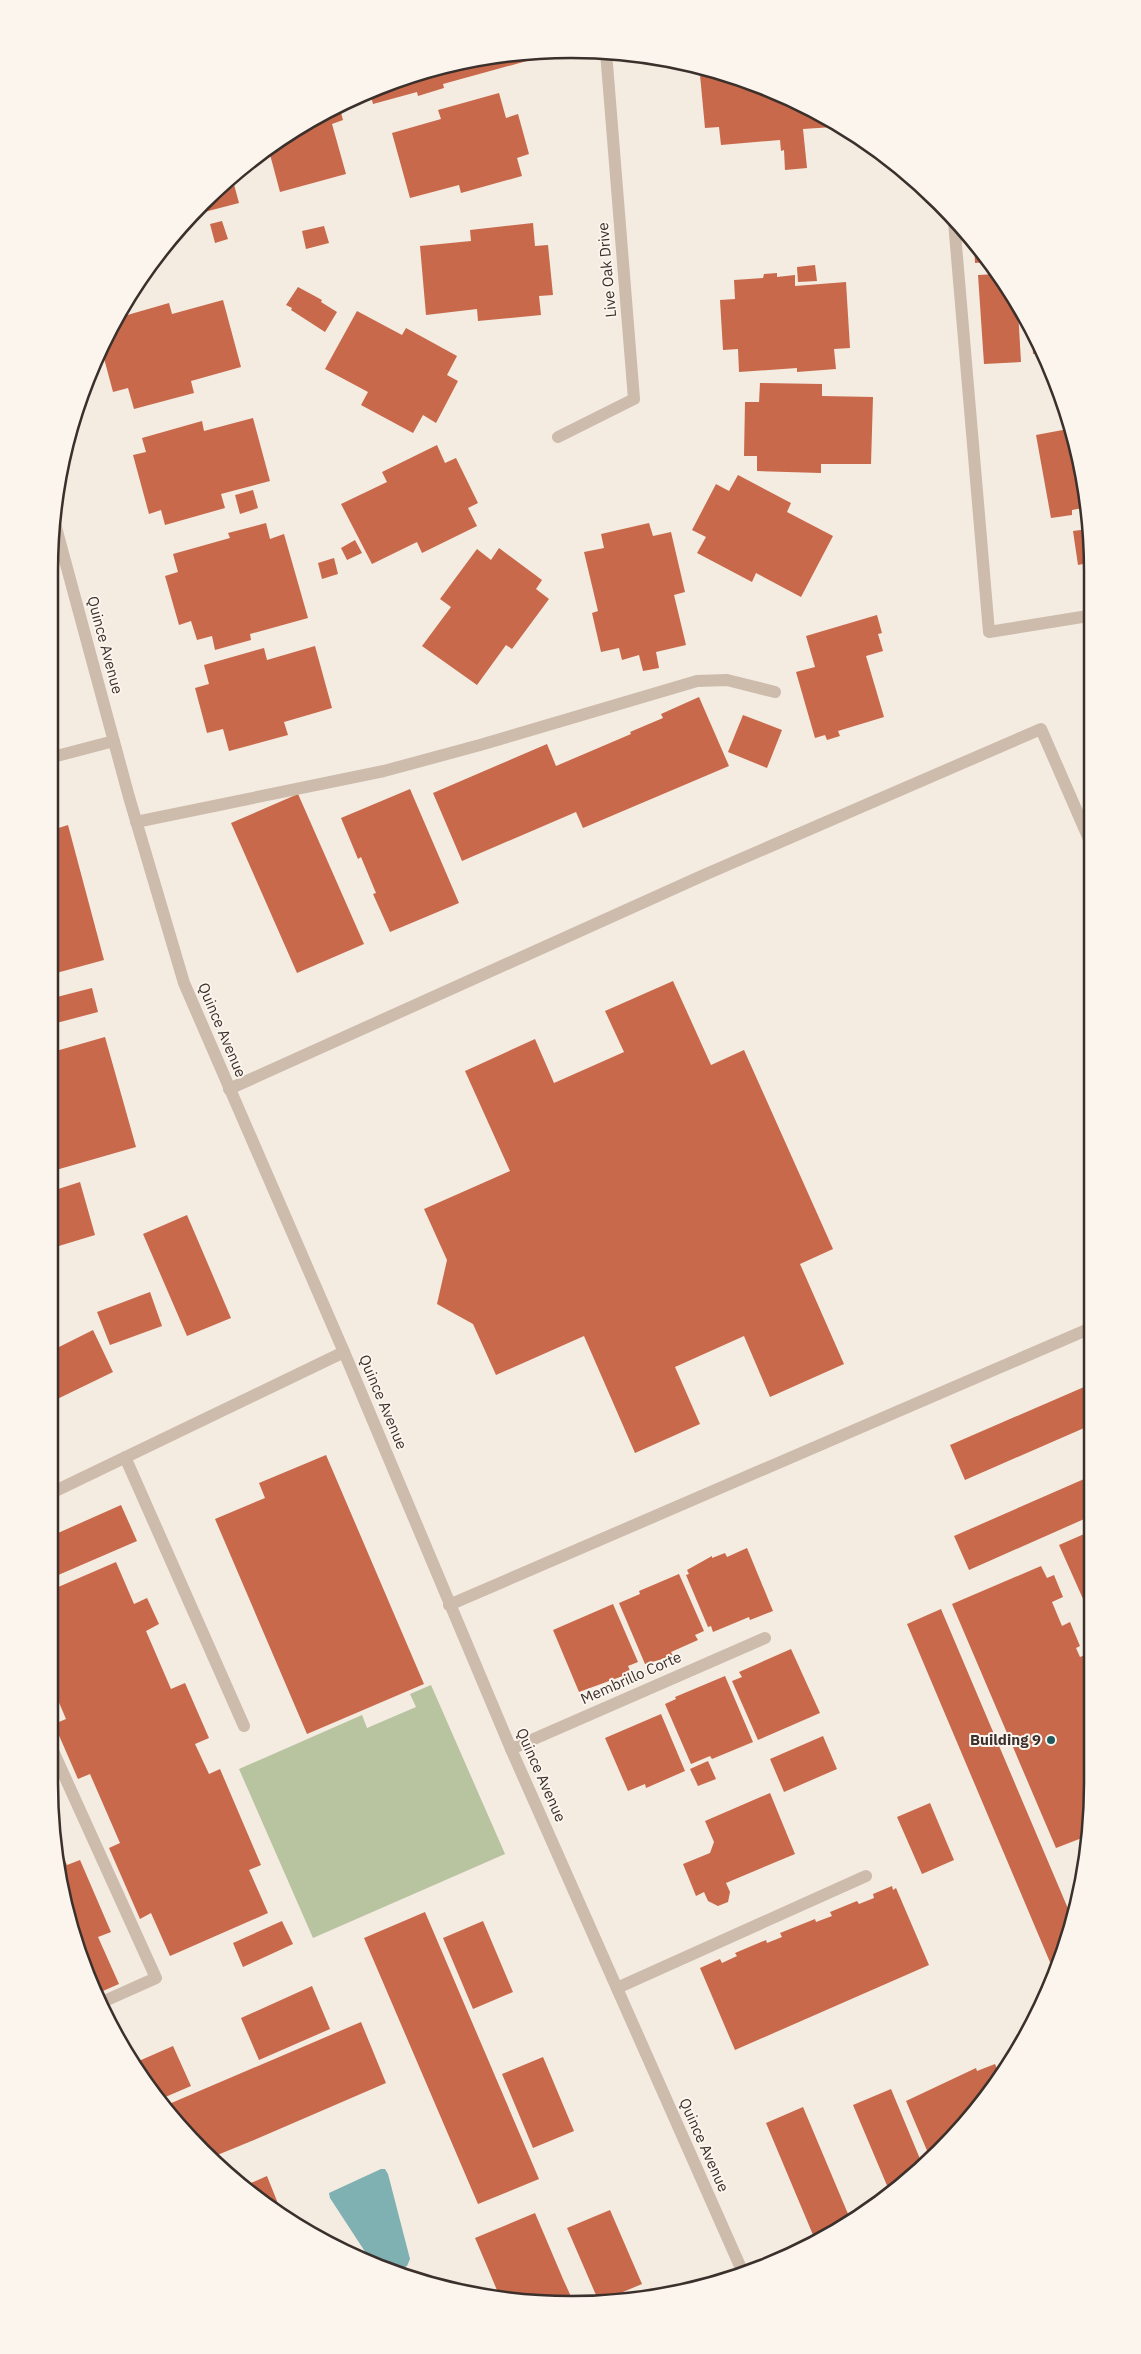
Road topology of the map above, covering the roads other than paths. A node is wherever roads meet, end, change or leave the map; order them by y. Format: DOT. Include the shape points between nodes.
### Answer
graph roads {
  1 [pos="607,59"];
  2 [pos="955,231"];
  3 [pos="558,437"];
  4 [pos="59,538"];
  5 [pos="1084,617"];
  6 [pos="775,692"];
  7 [pos="114,742"];
  8 [pos="57,756"];
  9 [pos="136,822"];
  10 [pos="1084,827"];
  11 [pos="229,1088"];
  12 [pos="1084,1331"];
  13 [pos="344,1352"];
  14 [pos="125,1457"];
  15 [pos="57,1490"];
  16 [pos="449,1605"];
  17 [pos="765,1638"];
  18 [pos="244,1726"];
  19 [pos="511,1749"];
  20 [pos="57,1760"];
  21 [pos="866,1876"];
  22 [pos="618,1988"];
  23 [pos="106,2000"];
  24 [pos="740,2267"];
  1 -- 3 [label="street, Live Oak Drive" via="634,400"];
  2 -- 5 [label="street" via="989,632"];
  4 -- 7 [label="street, Quince Avenue"];
  6 -- 9 [label="street" via="727,680 697,681 384,771"];
  7 -- 8 [label="street"];
  7 -- 9 [label="street, Quince Avenue"];
  9 -- 11 [label="street, Quince Avenue" via="184,983"];
  10 -- 11 [label="street" via="1041,729 712,871"];
  11 -- 13 [label="street, Quince Avenue"];
  12 -- 16 [label="street"];
  13 -- 14 [label="street"];
  13 -- 16 [label="street, Quince Avenue"];
  14 -- 15 [label="street"];
  14 -- 18 [label="street"];
  16 -- 19 [label="street, Quince Avenue"];
  17 -- 19 [label="street, Membrillo Corte"];
  19 -- 22 [label="street, Quince Avenue"];
  20 -- 23 [label="street" via="156,1978"];
  21 -- 22 [label="street"];
  22 -- 24 [label="street, Quince Avenue"];
}
